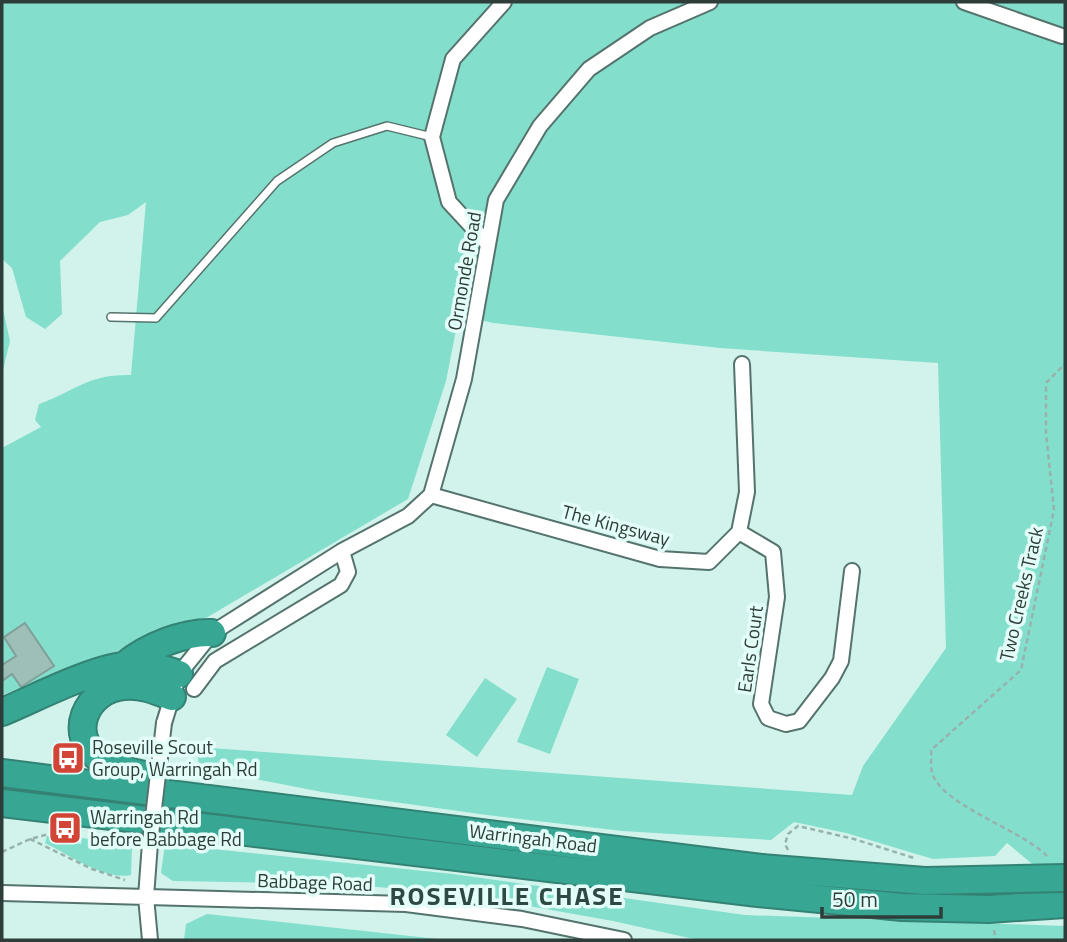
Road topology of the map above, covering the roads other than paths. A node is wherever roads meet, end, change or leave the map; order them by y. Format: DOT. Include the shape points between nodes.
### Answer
graph roads {
  1 [pos="504,2"];
  2 [pos="710,2"];
  3 [pos="964,2"];
  4 [pos="1062,36"];
  5 [pos="432,137"];
  6 [pos="487,243"];
  7 [pos="111,317"];
  8 [pos="741,364"];
  9 [pos="431,495"];
  10 [pos="739,532"];
  11 [pos="342,551"];
  12 [pos="852,571"];
  13 [pos="212,633"];
  14 [pos="124,666"];
  15 [pos="182,687"];
  16 [pos="2,712"];
  17 [pos="2,773"];
  18 [pos="243,801"];
  19 [pos="2,803"];
  20 [pos="1057,872"];
  21 [pos="760,881"];
  22 [pos="2,893"];
  23 [pos="146,897"];
  24 [pos="1065,904"];
  25 [pos="150,940"];
  26 [pos="624,940"];
  1 -- 5 [label="street" via="453,59"];
  2 -- 6 [label="street, Ormonde Road" via="650,28 589,69 540,126 496,200"];
  3 -- 4 [label="street"];
  5 -- 6 [label="street" via="449,202"];
  5 -- 7 [label="lane" via="387,126 333,143 277,181 156,318"];
  6 -- 9 [label="street, Ormonde Road" via="464,379"];
  8 -- 10 [label="street" via="747,492"];
  9 -- 10 [label="street, The Kingsway" via="660,559 709,562"];
  9 -- 11 [label="street" via="408,516"];
  10 -- 12 [label="street, Earls Court" via="773,552 777,597 761,704 768,718 786,724 799,721 832,678 841,661"];
  11 -- 13 [label="street"];
  11 -- 15 [label="street" via="348,564 341,585 215,661"];
  13 -- 14 [label="highway" via="195,632 138,655"];
  13 -- 15 [label="street"];
  14 -- 15 [label="highway" via="140,665"];
  14 -- 16 [label="highway"];
  15 -- 18 [label="highway" via="122,686 105,692 90,703 83,717 86,742 110,764"];
  15 -- 23 [label="street, bridge" via="164,723"];
  17 -- 18 [label="highway, Warringah Road"];
  18 -- 21 [label="highway, Warringah Road"];
  19 -- 21 [label="highway, Warringah Road"];
  20 -- 21 [label="highway, Warringah Road, bridge" via="925,881"];
  21 -- 24 [label="highway, Warringah Road, bridge" via="902,907 989,909"];
  22 -- 23 [label="street, Babbage Road"];
  23 -- 25 [label="street"];
  23 -- 26 [label="street, Babbage Road" via="406,904 522,919"];
}
